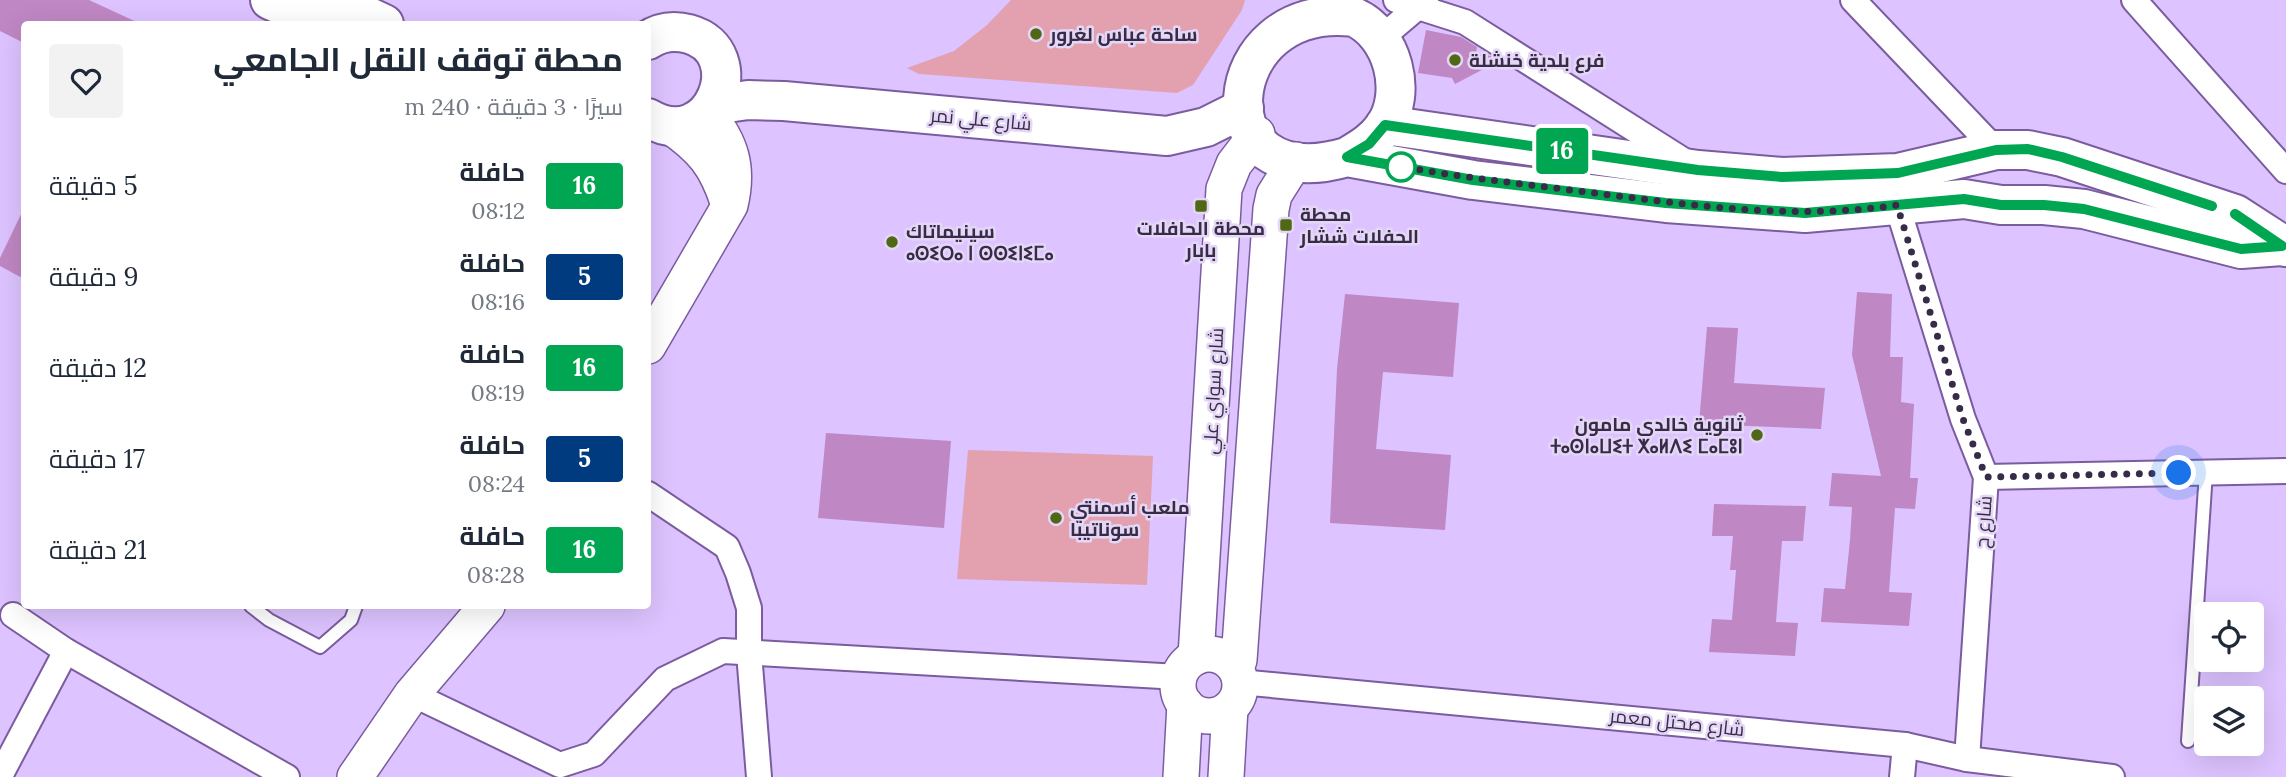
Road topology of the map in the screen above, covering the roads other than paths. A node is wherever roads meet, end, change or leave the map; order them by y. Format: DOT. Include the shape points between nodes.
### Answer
graph roads {
  1 [pos="270,0"];
  2 [pos="333,0"];
  3 [pos="1853,0"];
  4 [pos="2134,0"];
  5 [pos="1414,2"];
  6 [pos="1313,5"];
  7 [pos="317,21"];
  8 [pos="378,21"];
  9 [pos="668,24"];
  10 [pos="1380,39"];
  11 [pos="710,109"];
  12 [pos="654,121"];
  13 [pos="1251,121"];
  14 [pos="1385,125"];
  15 [pos="1996,150"];
  16 [pos="1347,157"];
  17 [pos="1296,160"];
  18 [pos="1698,170"];
  19 [pos="2286,171"];
  20 [pos="1897,189"];
  21 [pos="730,205"];
  22 [pos="2284,246"];
  23 [pos="651,341"];
  24 [pos="2286,471"];
  25 [pos="2206,472"];
  26 [pos="1986,477"];
  27 [pos="651,496"];
  28 [pos="254,609"];
  29 [pos="355,609"];
  30 [pos="484,609"];
  31 [pos="13,615"];
  32 [pos="66,651"];
  33 [pos="749,653"];
  34 [pos="1187,679"];
  35 [pos="1235,685"];
  36 [pos="412,694"];
  37 [pos="2188,741"];
  38 [pos="1905,745"];
  39 [pos="1967,759"];
  40 [pos="2067,775"];
  41 [pos="0,776"];
  42 [pos="287,777"];
  43 [pos="355,777"];
  44 [pos="760,777"];
  45 [pos="1181,777"];
  46 [pos="1226,777"];
  47 [pos="1902,777"];
  48 [pos="2112,777"];
  1 -- 7 [label="main road"];
  2 -- 8 [label="main road"];
  3 -- 15 [label="street"];
  4 -- 19 [label="street"];
  5 -- 10 [label="street"];
  5 -- 18 [label="street" via="1486,34"];
  6 -- 10 [label="main road" via="1357,18"];
  6 -- 13 [label="main road" via="1277,20 1258,37 1245,59 1241,83"];
  9 -- 11 [label="main road" via="693,35 714,53 721,80"];
  10 -- 14 [label="main road" via="1396,81 1394,104"];
  11 -- 12 [label="main road, شارع علي نمر" via="696,121"];
  11 -- 13 [label="main road, شارع علي نمر" via="748,100 783,101 1167,136"];
  11 -- 21 [label="main road" via="734,158"];
  12 -- 21 [label="main road" via="691,140 718,171"];
  13 -- 17 [label="main road" via="1268,145"];
  13 -- 34 [label="main road, شارع سواي علي" via="1224,189"];
  14 -- 16 [label="main road" via="1369,144"];
  14 -- 18 [label="main road"];
  15 -- 20 [label="main road"];
  15 -- 22 [label="main road" via="2028,149 2062,157 2235,214"];
  16 -- 17 [label="main road" via="1331,162"];
  16 -- 20 [label="main road" via="1473,180 1666,203 1805,213"];
  17 -- 35 [label="main road" via="1274,195 1271,209"];
  18 -- 20 [label="main road"];
  20 -- 22 [label="main road" via="2001,205 2084,209 2241,249"];
  20 -- 26 [label="street, شارع ح" via="1963,419"];
  21 -- 23 [label="main road"];
  24 -- 25 [label="street"];
  25 -- 26 [label="street"];
  25 -- 37 [label="lane"];
  26 -- 39 [label="street, شارع ح"];
  27 -- 33 [label="street" via="727,547 749,608"];
  28 -- 29 [label="lane" via="320,647 351,620"];
  30 -- 36 [label="main road"];
  31 -- 32 [label="street"];
  32 -- 41 [label="street"];
  32 -- 42 [label="street"];
  33 -- 34 [label="street"];
  33 -- 36 [label="street" via="723,651 665,679 594,754 559,765"];
  33 -- 44 [label="street"];
  34 -- 35 [label="main road" via="1212,654"];
  34 -- 35 [label="main road" via="1207,716 1219,715"];
  34 -- 45 [label="main road, شارع سواي علي"];
  35 -- 38 [label="street, شارع صحتل معمر"];
  35 -- 46 [label="main road"];
  36 -- 43 [label="main road"];
  38 -- 39 [label="street, شارع صحتل معمر"];
  38 -- 47 [label="street"];
  39 -- 40 [label="street, شارع صحتل معمر"];
  40 -- 48 [label="street, شارع صحتل معمر"];
}
